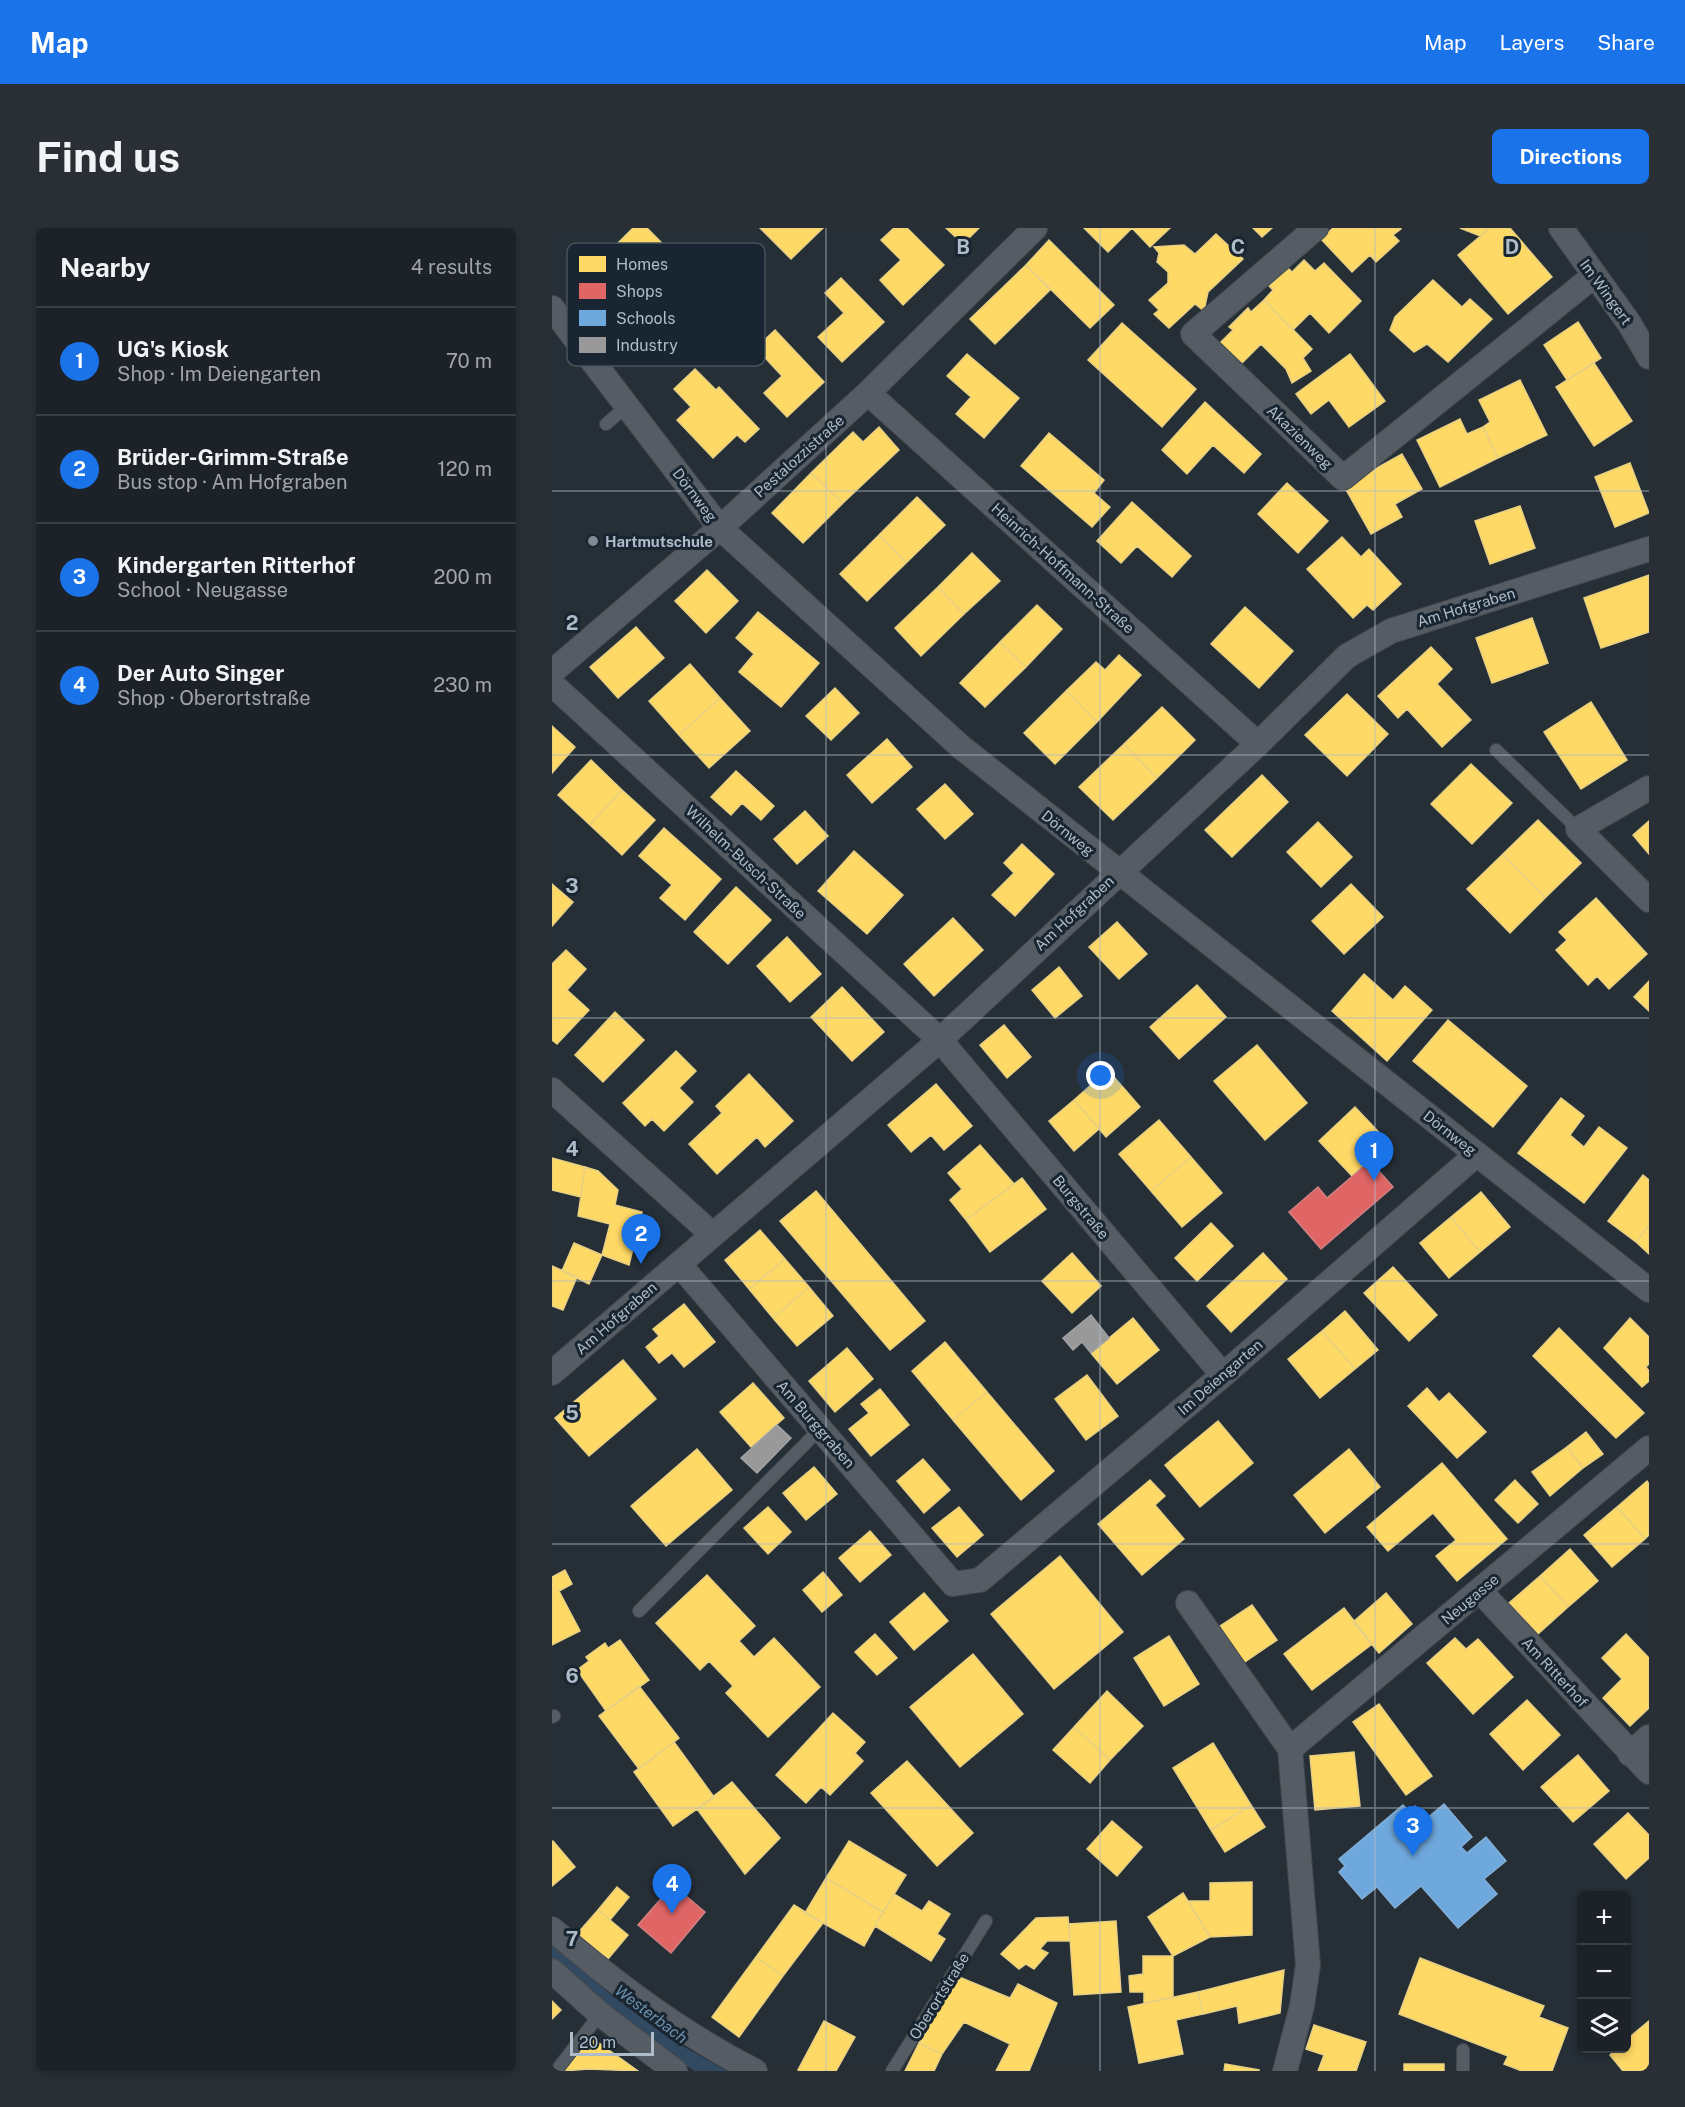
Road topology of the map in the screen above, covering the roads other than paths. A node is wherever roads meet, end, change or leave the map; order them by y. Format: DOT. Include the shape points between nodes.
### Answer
graph roads {
  1 [pos="1035,228"];
  2 [pos="1316,228"];
  3 [pos="1561,228"];
  4 [pos="1595,275"];
  5 [pos="552,308"];
  6 [pos="567,328"];
  7 [pos="1648,351"];
  8 [pos="596,366"];
  9 [pos="868,393"];
  10 [pos="627,406"];
  11 [pos="606,424"];
  12 [pos="720,528"];
  13 [pos="1649,549"];
  14 [pos="552,672"];
  15 [pos="552,684"];
  16 [pos="1258,744"];
  17 [pos="1496,750"];
  18 [pos="1649,788"];
  19 [pos="1578,829"];
  20 [pos="1118,873"];
  21 [pos="1649,900"];
  22 [pos="940,1040"];
  23 [pos="552,1090"];
  24 [pos="1477,1154"];
  25 [pos="713,1235"];
  26 [pos="679,1264"];
  27 [pos="1649,1290"];
  28 [pos="552,1373"];
  29 [pos="1222,1375"];
  30 [pos="820,1429"];
  31 [pos="1649,1449"];
  32 [pos="954,1584"];
  33 [pos="1480,1591"];
  34 [pos="1188,1603"];
  35 [pos="639,1611"];
  36 [pos="1649,1737"];
  37 [pos="1290,1749"];
  38 [pos="1630,1754"];
  39 [pos="1649,1772"];
  40 [pos="986,1920"];
  41 [pos="552,1929"];
  42 [pos="552,1971"];
  43 [pos="600,2014"];
  44 [pos="1463,2050"];
  45 [pos="556,2071"];
  46 [pos="675,2071"];
  47 [pos="755,2071"];
  48 [pos="892,2071"];
  49 [pos="1285,2071"];
  50 [pos="1463,2071"];
  1 -- 9 [label="street, Pestalozzistraße"];
  2 -- 4 [label="street, Akazienweg" via="1193,333 1343,478"];
  3 -- 4 [label="street, Im Wingert"];
  4 -- 7 [label="street, Im Wingert"];
  5 -- 6 [label="street, Dörnweg"];
  8 -- 10 [label="street, Dörnweg"];
  9 -- 12 [label="street, Pestalozzistraße"];
  9 -- 16 [label="street, Heinrich-Hoffmann-Straße"];
  10 -- 11 [label="lane"];
  10 -- 12 [label="street, Dörnweg"];
  12 -- 14 [label="street, Pestalozzistraße"];
  12 -- 20 [label="street, Dörnweg" via="961,747"];
  13 -- 16 [label="street, Am Hofgraben" via="1391,631 1347,656"];
  15 -- 22 [label="street, Wilhelm-Busch-Straße"];
  16 -- 20 [label="street, Am Hofgraben"];
  17 -- 19 [label="lane"];
  18 -- 19 [label="street"];
  19 -- 21 [label="street"];
  20 -- 22 [label="street, Am Hofgraben"];
  20 -- 24 [label="street, Dörnweg"];
  22 -- 25 [label="street, Am Hofgraben"];
  22 -- 29 [label="street, Burgstraße"];
  23 -- 25 [label="street"];
  24 -- 27 [label="street, Dörnweg"];
  24 -- 29 [label="street, Im Deiengarten"];
  25 -- 26 [label="street, Am Hofgraben"];
  26 -- 28 [label="street, Am Hofgraben"];
  26 -- 30 [label="street, Am Burggraben"];
  29 -- 32 [label="street, Im Deiengarten" via="980,1580"];
  30 -- 32 [label="street, Am Burggraben"];
  30 -- 35 [label="lane"];
  31 -- 33 [label="street, Neugasse"];
  33 -- 37 [label="street, Neugasse"];
  33 -- 38 [label="street, Am Ritterhof"];
  34 -- 37 [label="street"];
  36 -- 38 [label="street"];
  37 -- 49 [label="street" via="1308,1965"];
  38 -- 39 [label="street, Am Ritterhof"];
  40 -- 48 [label="lane, Oberortstraße"];
  41 -- 47 [label="street" via="625,1989"];
  42 -- 43 [label="street"];
  43 -- 45 [label="lane"];
  43 -- 46 [label="street"];
  44 -- 50 [label="lane"];
}
